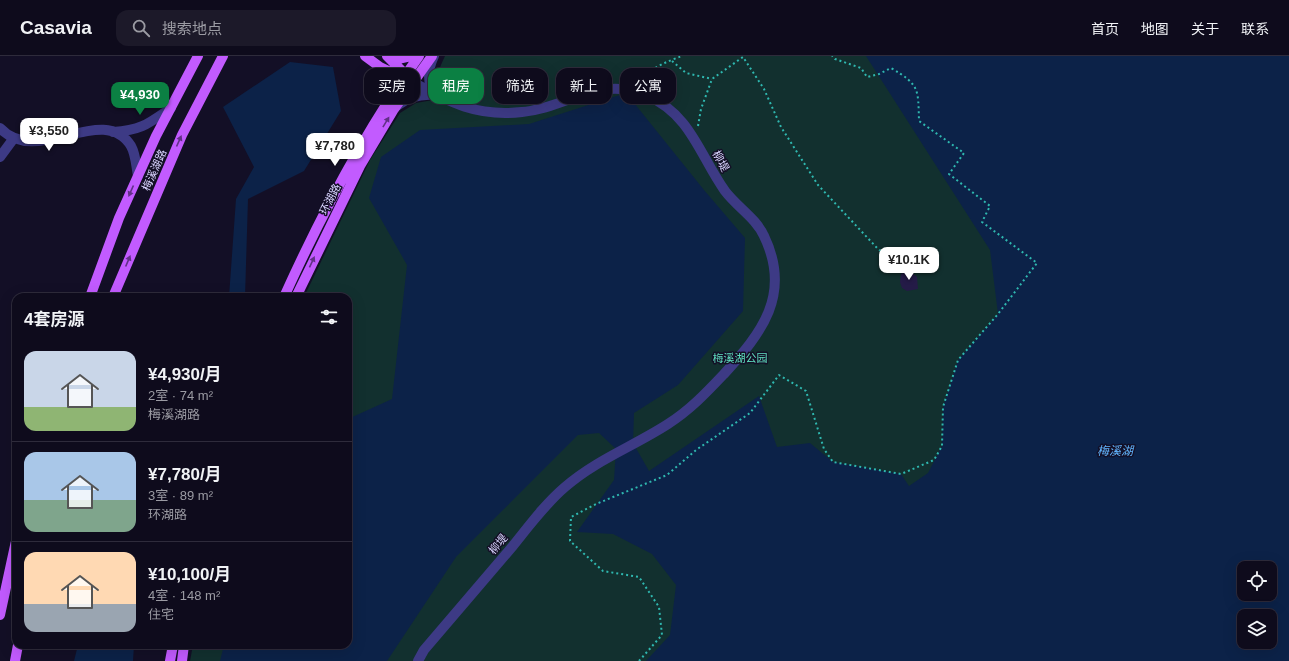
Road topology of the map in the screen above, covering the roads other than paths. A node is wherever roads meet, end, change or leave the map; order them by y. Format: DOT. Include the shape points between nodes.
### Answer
graph roads {
  1 [pos="198,56"];
  2 [pos="223,56"];
  3 [pos="365,56"];
  4 [pos="387,56"];
  5 [pos="412,56"];
  6 [pos="419,56"];
  7 [pos="433,56"];
  8 [pos="380,67"];
  9 [pos="398,68"];
  10 [pos="412,68"];
  11 [pos="419,68"];
  12 [pos="431,68"];
  13 [pos="428,95"];
  14 [pos="396,104"];
  15 [pos="453,104"];
  16 [pos="384,106"];
  17 [pos="171,108"];
  18 [pos="394,109"];
  19 [pos="0,128"];
  20 [pos="111,132"];
  21 [pos="14,138"];
  22 [pos="0,158"];
  23 [pos="138,176"];
  24 [pos="92,293"];
  25 [pos="115,293"];
  26 [pos="286,293"];
  27 [pos="298,293"];
  28 [pos="12,560"];
  29 [pos="0,615"];
  30 [pos="17,649"];
  31 [pos="172,649"];
  32 [pos="184,649"];
  33 [pos="15,661"];
  34 [pos="170,661"];
  35 [pos="182,661"];
  36 [pos="418,661"];
  1 -- 17 [label="main road, 梅溪湖路"];
  25 -- 2 [label="main road, 梅溪湖路, one-way" via="182,135"];
  3 -- 8 [label="main road"];
  4 -- 5 [label="main road" via="399,59"];
  4 -- 9 [label="main road"];
  6 -- 10 [label="main road, 环湖路"];
  7 -- 11 [label="main road, 环湖路"];
  7 -- 12 [label="street"];
  8 -- 16 [label="main road" via="387,91"];
  13 -- 18 [label="street" via="409,98"];
  14 -- 18 [label="main road, 环湖路"];
  15 -- 36 [label="street, 柳堤" via="473,110 508,113 541,108 591,91 614,88 642,94 662,104 674,113 696,139 727,193 765,236 774,271 775,288 769,314 745,351 700,400 667,425 582,474 550,502 424,650"];
  16 -- 26 [label="main road, 环湖路" via="336,190"];
  17 -- 20 [label="street" via="145,126 129,131"];
  17 -- 23 [label="main road, 梅溪湖路"];
  27 -- 18 [label="main road, 环湖路, one-way" via="360,166"];
  19 -- 21 [label="street"];
  20 -- 21 [label="street" via="77,132 50,141 38,142"];
  20 -- 23 [label="street" via="123,138 130,146"];
  21 -- 22 [label="street"];
  23 -- 24 [label="main road, 梅溪湖路, one-way"];
  28 -- 29 [label="main road"];
  30 -- 33 [label="main road"];
  31 -- 34 [label="main road"];
  32 -- 35 [label="main road"];
}
